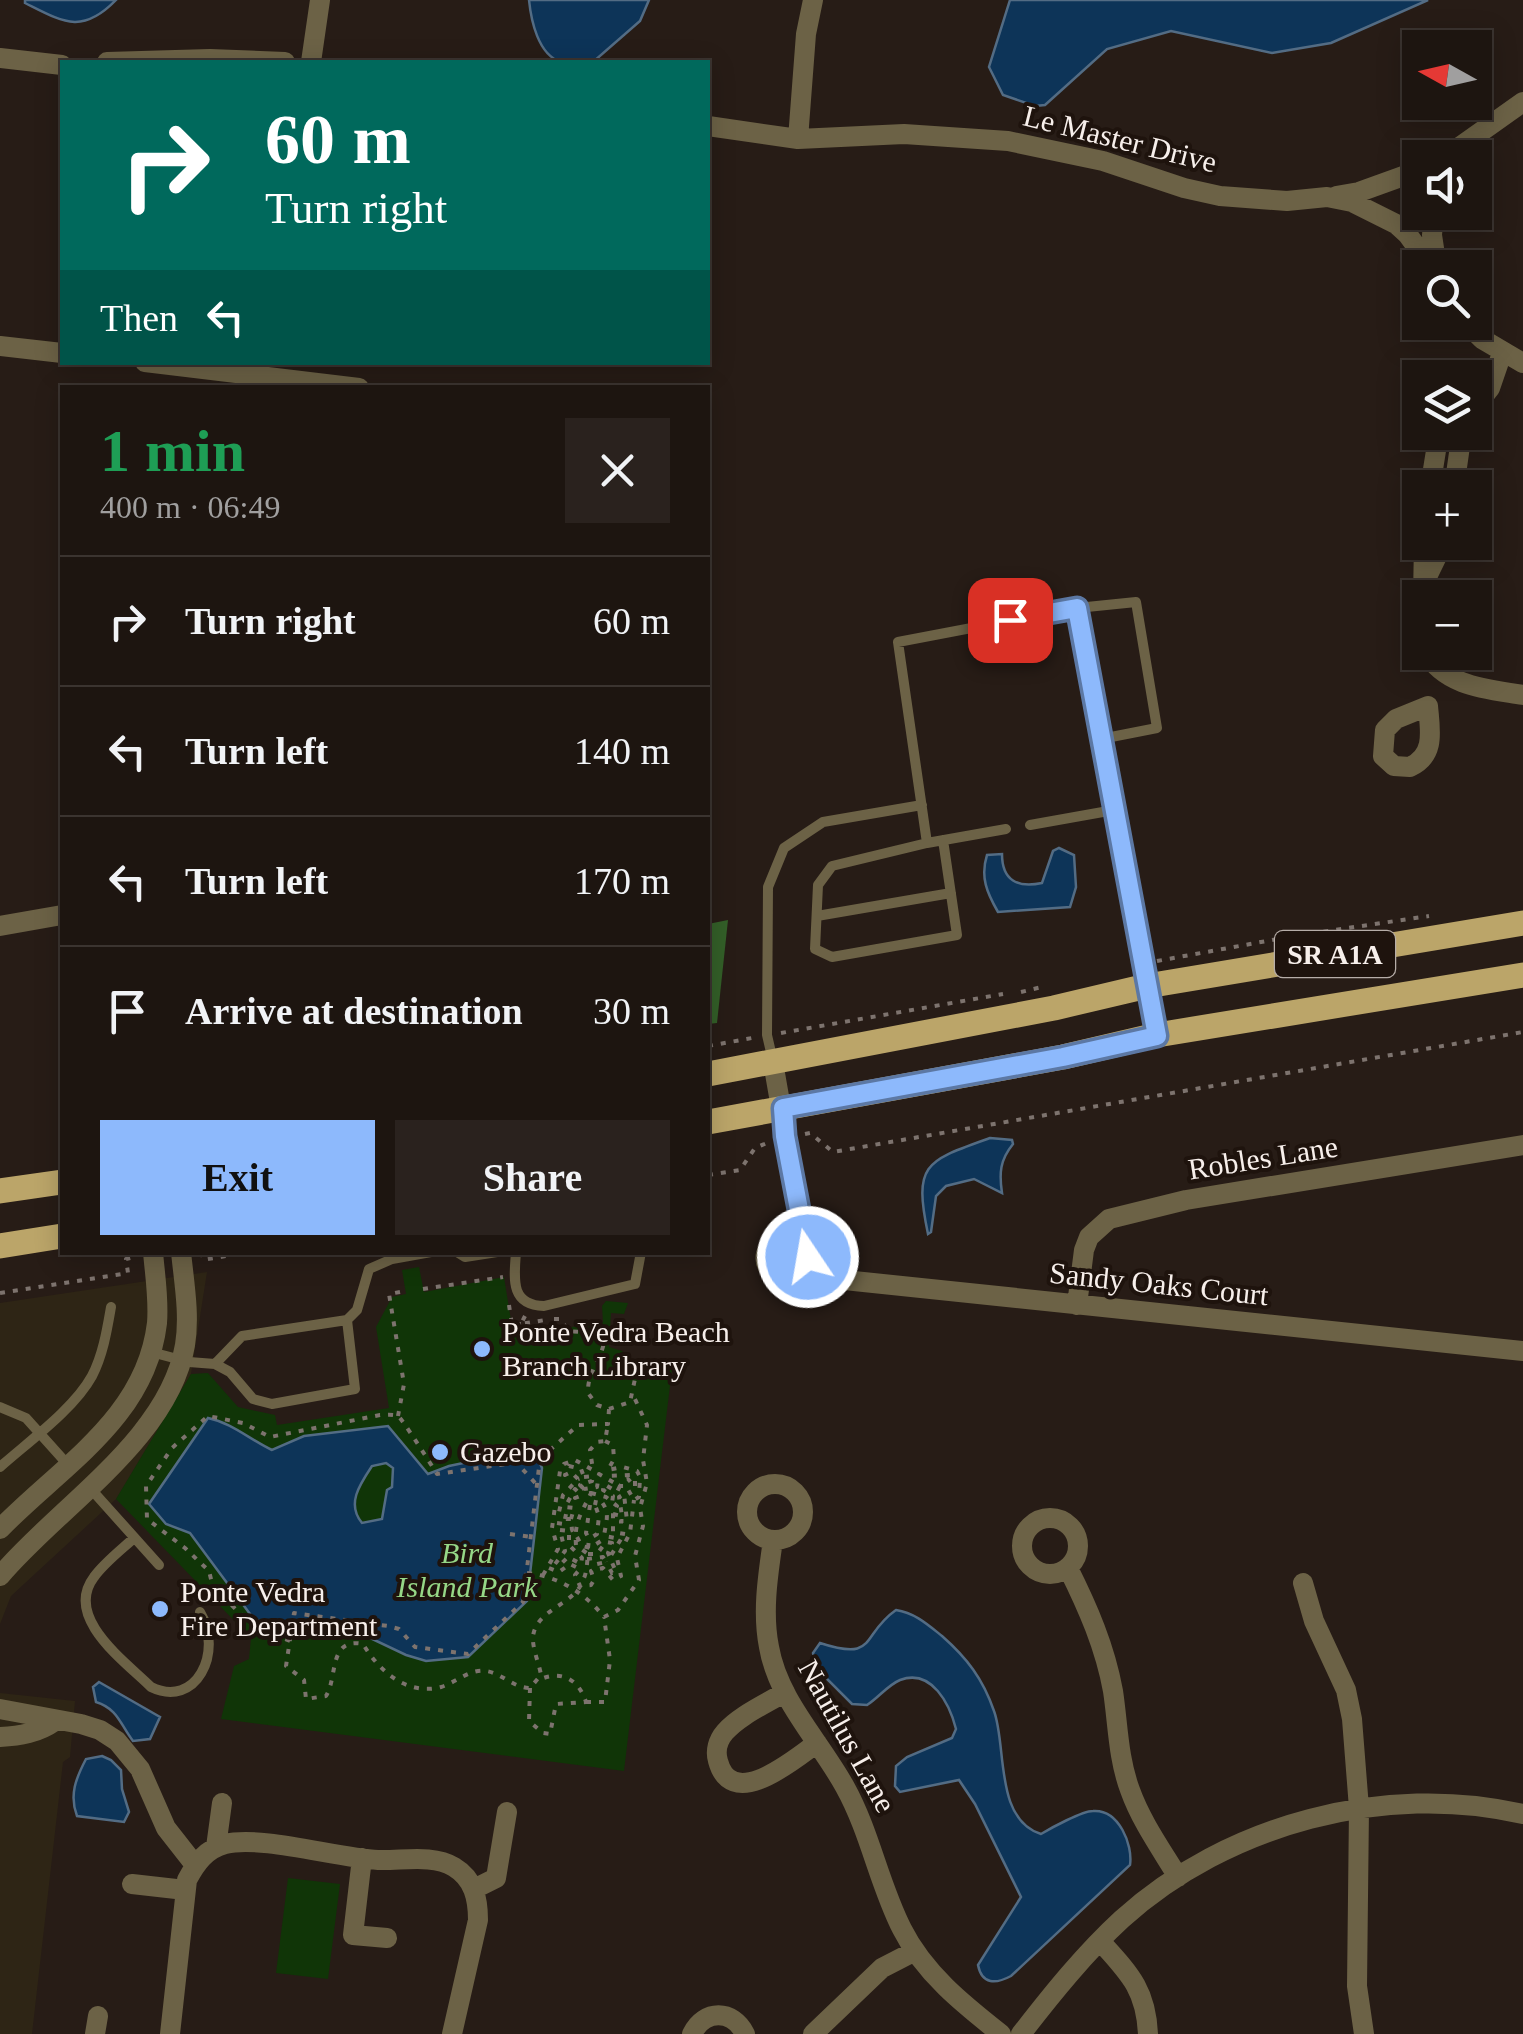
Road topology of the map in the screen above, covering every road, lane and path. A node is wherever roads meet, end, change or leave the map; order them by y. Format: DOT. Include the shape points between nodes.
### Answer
graph roads {
  1 [pos="320,0"];
  2 [pos="813,0"];
  3 [pos="0,58"];
  4 [pos="176,60"];
  5 [pos="235,60"];
  6 [pos="310,60"];
  7 [pos="60,66"];
  8 [pos="1523,102"];
  9 [pos="710,126"];
  10 [pos="798,138"];
  11 [pos="1476,140"];
  12 [pos="1402,176"];
  13 [pos="1328,197"];
  14 [pos="1418,250"];
  15 [pos="1481,340"];
  16 [pos="0,346"];
  17 [pos="60,353"];
  18 [pos="1500,361"];
  19 [pos="1523,363"];
  20 [pos="156,365"];
  21 [pos="1492,369"];
  22 [pos="208,379"];
  23 [pos="1492,383"];
  24 [pos="309,385"];
  25 [pos="1436,450"];
  26 [pos="1459,450"];
  27 [pos="1434,458"];
  28 [pos="1457,460"];
  29 [pos="1432,470"];
  30 [pos="1456,470"];
  31 [pos="1077,608"];
  32 [pos="1442,670"];
  33 [pos="1447,676"];
  34 [pos="1523,695"];
  35 [pos="1428,706"];
  36 [pos="1101,739"];
  37 [pos="922,806"];
  38 [pos="1114,810"];
  39 [pos="1030,825"];
  40 [pos="1006,829"];
  41 [pos="944,840"];
  42 [pos="927,842"];
  43 [pos="951,893"];
  44 [pos="60,915"];
  45 [pos="817,916"];
  46 [pos="1523,923"];
  47 [pos="0,926"];
  48 [pos="1523,975"];
  49 [pos="1147,986"];
  50 [pos="1523,1032"];
  51 [pos="1157,1036"];
  52 [pos="773,1062"];
  53 [pos="710,1074"];
  54 [pos="783,1108"];
  55 [pos="710,1122"];
  56 [pos="785,1136"];
  57 [pos="1523,1145"];
  58 [pos="710,1175"];
  59 [pos="60,1182"];
  60 [pos="0,1191"];
  61 [pos="800,1223"];
  62 [pos="60,1236"];
  63 [pos="0,1246"];
  64 [pos="141,1255"];
  65 [pos="153,1255"];
  66 [pos="181,1255"];
  67 [pos="202,1255"];
  68 [pos="232,1255"];
  69 [pos="414,1255"];
  70 [pos="516,1255"];
  71 [pos="640,1255"];
  72 [pos="821,1272"];
  73 [pos="504,1277"];
  74 [pos="422,1289"];
  75 [pos="405,1292"];
  76 [pos="0,1293"];
  77 [pos="507,1293"];
  78 [pos="1077,1305"];
  79 [pos="111,1307"];
  80 [pos="525,1316"];
  81 [pos="346,1320"];
  82 [pos="522,1324"];
  83 [pos="1523,1350"];
  84 [pos="151,1352"];
  85 [pos="182,1360"];
  86 [pos="215,1364"];
  87 [pos="638,1364"];
  88 [pos="634,1397"];
  89 [pos="0,1406"];
  90 [pos="610,1409"];
  91 [pos="398,1416"];
  92 [pos="608,1424"];
  93 [pos="38,1432"];
  94 [pos="605,1441"];
  95 [pos="155,1456"];
  96 [pos="540,1459"];
  97 [pos="514,1460"];
  98 [pos="162,1463"];
  99 [pos="68,1466"];
  100 [pos="0,1467"];
  101 [pos="583,1474"];
  102 [pos="604,1476"];
  103 [pos="538,1486"];
  104 [pos="620,1486"];
  105 [pos="89,1488"];
  106 [pos="587,1492"];
  107 [pos="634,1500"];
  108 [pos="612,1503"];
  109 [pos="582,1505"];
  110 [pos="595,1505"];
  111 [pos="570,1508"];
  112 [pos="613,1514"];
  113 [pos="563,1520"];
  114 [pos="0,1529"];
  115 [pos="569,1531"];
  116 [pos="510,1534"];
  117 [pos="532,1537"];
  118 [pos="134,1538"];
  119 [pos="590,1539"];
  120 [pos="773,1540"];
  121 [pos="587,1554"];
  122 [pos="608,1560"];
  123 [pos="159,1565"];
  124 [pos="592,1565"];
  125 [pos="548,1567"];
  126 [pos="1068,1568"];
  127 [pos="526,1573"];
  128 [pos="1,1574"];
  129 [pos="543,1575"];
  130 [pos="1303,1582"];
  131 [pos="580,1586"];
  132 [pos="576,1593"];
  133 [pos="200,1612"];
  134 [pos="604,1618"];
  135 [pos="290,1641"];
  136 [pos="541,1679"];
  137 [pos="530,1688"];
  138 [pos="785,1692"];
  139 [pos="586,1702"];
  140 [pos="0,1709"];
  141 [pos="55,1721"];
  142 [pos="0,1737"];
  143 [pos="817,1743"];
  144 [pos="222,1804"];
  145 [pos="1359,1808"];
  146 [pos="507,1812"];
  147 [pos="1523,1814"];
  148 [pos="216,1847"];
  149 [pos="362,1858"];
  150 [pos="195,1865"];
  151 [pos="1178,1878"];
  152 [pos="470,1883"];
  153 [pos="132,1884"];
  154 [pos="184,1890"];
  155 [pos="387,1938"];
  156 [pos="1100,1941"];
  157 [pos="915,1952"];
  158 [pos="170,2034"];
  159 [pos="452,2034"];
  160 [pos="692,2034"];
  161 [pos="746,2034"];
  162 [pos="813,2034"];
  163 [pos="1001,2034"];
  164 [pos="1021,2034"];
  165 [pos="1148,2034"];
  166 [pos="1364,2034"];
  1 -- 6 [label="street"];
  2 -- 10 [label="street"];
  3 -- 7 [label="street"];
  4 -- 5 [label="street"];
  8 -- 11 [label="street"];
  9 -- 10 [label="street, Le Master Drive"];
  10 -- 13 [label="street, Le Master Drive" via="904,134 1008,140 1220,196"];
  12 -- 13 [label="street"];
  13 -- 14 [label="street, Le Master Drive" via="1396,224"];
  15 -- 18 [label="street"];
  16 -- 17 [label="street"];
  18 -- 19 [label="street"];
  18 -- 21 [label="street"];
  18 -- 23 [label="street"];
  20 -- 22 [label="street"];
  22 -- 24 [label="street"];
  25 -- 27 [label="street"];
  26 -- 28 [label="street"];
  27 -- 28 [label="street"];
  27 -- 29 [label="street"];
  28 -- 30 [label="street"];
  31 -- 36 [label="lane"];
  31 -- 36 [label="lane" via="1136,602 1157,728"];
  31 -- 37 [label="lane" via="898,642"];
  32 -- 33 [label="street"];
  33 -- 34 [label="street"];
  33 -- 35 [label="street"];
  36 -- 38 [label="lane"];
  37 -- 42 [label="lane"];
  37 -- 52 [label="lane" via="823,822 784,848 768,886 767,1036"];
  38 -- 39 [label="lane"];
  38 -- 49 [label="lane"];
  40 -- 41 [label="lane"];
  41 -- 42 [label="lane"];
  41 -- 43 [label="lane"];
  42 -- 45 [label="lane" via="832,866 818,885"];
  43 -- 45 [label="lane"];
  43 -- 45 [label="lane" via="956,935 832,958 815,950"];
  44 -- 47 [label="street"];
  46 -- 49 [label="main road, SR A1A"];
  48 -- 51 [label="main road, SR A1A"];
  49 -- 51 [label="lane"];
  49 -- 52 [label="main road, SR A1A"];
  50 -- 56 [label="path" via="833,1152 810,1133"];
  51 -- 54 [label="main road, SR A1A"];
  52 -- 53 [label="main road, SR A1A"];
  52 -- 54 [label="street"];
  54 -- 55 [label="main road, SR A1A"];
  54 -- 56 [label="street"];
  56 -- 58 [label="path" via="755,1148 740,1170"];
  56 -- 61 [label="street"];
  57 -- 78 [label="street, Robles Lane" via="1109,1218 1084,1250"];
  59 -- 60 [label="main road"];
  61 -- 72 [label="street" via="808,1257"];
  61 -- 72 [label="street, Sandy Oaks Court" via="772,1239 767,1264 784,1278"];
  62 -- 63 [label="main road"];
  64 -- 76 [label="path" via="126,1259 128,1273"];
  65 -- 84 [label="street" via="157,1322"];
  66 -- 85 [label="street"];
  67 -- 68 [label="path"];
  69 -- 81 [label="lane" via="369,1269 357,1310"];
  70 -- 71 [label="lane" via="517,1295 544,1306 635,1284"];
  72 -- 78 [label="street, Sandy Oaks Court"];
  73 -- 74 [label="path"];
  75 -- 91 [label="path" via="389,1294 404,1384"];
  77 -- 82 [label="path" via="512,1326"];
  78 -- 83 [label="street, Sandy Oaks Court"];
  79 -- 93 [label="lane" via="92,1377"];
  80 -- 82 [label="path"];
  81 -- 86 [label="lane" via="242,1336"];
  81 -- 86 [label="lane" via="355,1389 272,1404 253,1399"];
  82 -- 90 [label="path" via="561,1319 568,1332 596,1344 597,1334 605,1336 588,1393"];
  84 -- 85 [label="lane"];
  84 -- 99 [label="street" via="125,1408"];
  85 -- 86 [label="lane"];
  85 -- 105 [label="street" via="137,1440"];
  87 -- 88 [label="path"];
  88 -- 90 [label="path"];
  88 -- 134 [label="path" via="648,1424 646,1496 634,1556 639,1580"];
  89 -- 93 [label="lane"];
  90 -- 92 [label="path"];
  91 -- 97 [label="path" via="437,1474"];
  91 -- 98 [label="path" via="270,1437 208,1416"];
  92 -- 94 [label="path"];
  92 -- 96 [label="path" via="578,1425"];
  93 -- 99 [label="lane"];
  93 -- 100 [label="lane"];
  94 -- 101 [label="path" via="593,1444 593,1470"];
  94 -- 107 [label="path" via="615,1453 608,1470 628,1468 640,1476"];
  95 -- 98 [label="path"];
  96 -- 97 [label="path"];
  96 -- 103 [label="path"];
  97 -- 103 [label="path"];
  98 -- 135 [label="path" via="146,1486 147,1519 209,1572 213,1587 254,1627"];
  99 -- 105 [label="street"];
  99 -- 114 [label="street"];
  101 -- 106 [label="path" via="593,1476 580,1485"];
  101 -- 113 [label="path" via="562,1496"];
  101 -- 125 [label="path" via="575,1460 560,1471 552,1528 558,1549"];
  102 -- 104 [label="path"];
  102 -- 104 [label="path" via="627,1473 635,1481 634,1488 628,1479"];
  102 -- 106 [label="path"];
  103 -- 117 [label="path"];
  104 -- 107 [label="path"];
  104 -- 108 [label="path" via="617,1492 604,1484"];
  105 -- 118 [label="lane"];
  105 -- 128 [label="street"];
  106 -- 108 [label="path"];
  106 -- 109 [label="path"];
  106 -- 111 [label="path" via="576,1498 575,1489 566,1503"];
  107 -- 131 [label="path" via="630,1533 617,1558 621,1576 613,1580 603,1568 591,1571 591,1585"];
  108 -- 112 [label="path"];
  109 -- 111 [label="path"];
  109 -- 121 [label="path" via="574,1538"];
  110 -- 119 [label="path" via="597,1534"];
  110 -- 119 [label="path" via="588,1516"];
  110 -- 122 [label="path" via="600,1500 608,1508 604,1536 621,1539"];
  111 -- 113 [label="path"];
  112 -- 112 [label="path" via="612,1532 623,1530 624,1494 622,1516"];
  113 -- 115 [label="path"];
  115 -- 115 [label="path" via="581,1564 568,1557 558,1566 565,1551 560,1530"];
  116 -- 117 [label="path"];
  117 -- 127 [label="path"];
  118 -- 123 [label="lane"];
  118 -- 133 [label="lane" via="89,1586 85,1606 95,1630 151,1687 172,1692 187,1686 208,1661 211,1636"];
  119 -- 121 [label="path"];
  120 -- 138 [label="street, Nautilus Lane" via="766,1622"];
  121 -- 122 [label="path"];
  121 -- 122 [label="path" via="612,1543"];
  121 -- 131 [label="path"];
  122 -- 124 [label="path"];
  125 -- 129 [label="path"];
  125 -- 131 [label="path" via="559,1572 570,1564 580,1570"];
  126 -- 151 [label="street" via="1107,1663 1129,1787"];
  127 -- 129 [label="path"];
  127 -- 135 [label="path" via="523,1602 468,1654 414,1648 388,1626 294,1612"];
  129 -- 132 [label="path"];
  130 -- 145 [label="street" via="1346,1690"];
  131 -- 132 [label="path"];
  132 -- 134 [label="path"];
  132 -- 136 [label="path" via="536,1628 532,1639"];
  134 -- 139 [label="path" via="610,1660 605,1702"];
  135 -- 137 [label="path" via="286,1666 304,1680 306,1699 326,1696 334,1684 335,1658 355,1642 402,1683 444,1686 478,1670"];
  136 -- 137 [label="path"];
  136 -- 139 [label="path" via="570,1678"];
  137 -- 139 [label="path" via="530,1721 543,1733 550,1734 556,1704"];
  138 -- 143 [label="street, Nautilus Lane"];
  138 -- 143 [label="street" via="722,1735 721,1769 734,1780 754,1782"];
  140 -- 141 [label="street"];
  141 -- 142 [label="street" via="32,1733"];
  141 -- 150 [label="street" via="100,1730 132,1756 166,1828"];
  143 -- 157 [label="street, Nautilus Lane" via="846,1787"];
  144 -- 148 [label="street"];
  145 -- 147 [label="street" via="1438,1804"];
  145 -- 151 [label="street" via="1254,1838"];
  145 -- 166 [label="street" via="1357,1986"];
  146 -- 152 [label="street" via="496,1878"];
  148 -- 149 [label="street" via="245,1842"];
  148 -- 150 [label="street"];
  149 -- 152 [label="street" via="440,1861"];
  149 -- 155 [label="street" via="353,1935"];
  150 -- 154 [label="street"];
  151 -- 156 [label="street"];
  152 -- 159 [label="street" via="478,1920"];
  153 -- 154 [label="street"];
  154 -- 158 [label="street"];
  156 -- 164 [label="street"];
  156 -- 165 [label="street" via="1144,1998"];
  157 -- 162 [label="street" via="882,1968"];
  157 -- 163 [label="street, Nautilus Lane"];
  160 -- 161 [label="street" via="718,2014 736,2020"];
}
